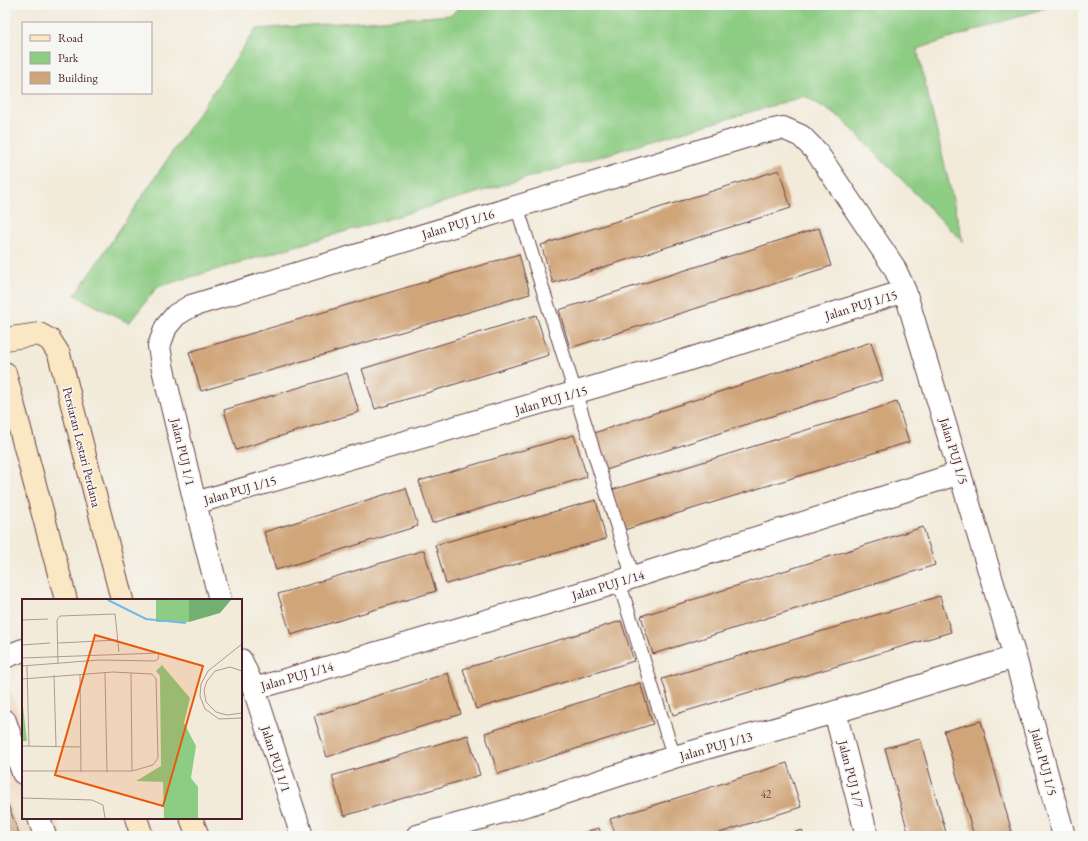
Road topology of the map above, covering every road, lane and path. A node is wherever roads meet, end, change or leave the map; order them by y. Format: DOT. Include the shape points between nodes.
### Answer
graph roads {
  1 [pos="758,133"];
  2 [pos="517,207"];
  3 [pos="905,291"];
  4 [pos="166,327"];
  5 [pos="5,339"];
  6 [pos="5,373"];
  7 [pos="576,392"];
  8 [pos="960,473"];
  9 [pos="195,503"];
  10 [pos="626,580"];
  11 [pos="66,599"];
  12 [pos="122,599"];
  13 [pos="220,599"];
  14 [pos="22,650"];
  15 [pos="5,657"];
  16 [pos="1015,658"];
  17 [pos="242,662"];
  18 [pos="254,689"];
  19 [pos="835,712"];
  20 [pos="5,721"];
  21 [pos="674,757"];
  22 [pos="22,770"];
  23 [pos="39,819"];
  24 [pos="136,819"];
  25 [pos="191,819"];
  26 [pos="45,836"];
  27 [pos="142,836"];
  28 [pos="198,836"];
  29 [pos="302,836"];
  30 [pos="417,836"];
  31 [pos="867,836"];
  32 [pos="1064,836"];
  1 -- 2 [label="street, Jalan PUJ 1/16"];
  1 -- 3 [label="street, Jalan PUJ 1/5" via="783,128 801,136 816,151 894,267"];
  2 -- 4 [label="street, Jalan PUJ 1/16" via="191,306 176,314"];
  2 -- 7 [label="lane"];
  3 -- 7 [label="street, Jalan PUJ 1/15"];
  3 -- 8 [label="street, Jalan PUJ 1/5"];
  4 -- 9 [label="street, Jalan PUJ 1/1" via="159,346 162,365"];
  5 -- 12 [label="main road, Persiaran Lestari Perdana" via="39,334 50,340 59,354"];
  6 -- 11 [label="main road"];
  7 -- 9 [label="street, Jalan PUJ 1/15"];
  7 -- 10 [label="lane"];
  8 -- 10 [label="street, Jalan PUJ 1/14"];
  8 -- 16 [label="street, Jalan PUJ 1/5"];
  9 -- 13 [label="street, Jalan PUJ 1/1"];
  10 -- 18 [label="street, Jalan PUJ 1/14"];
  10 -- 21 [label="lane"];
  14 -- 15 [label="street"];
  16 -- 19 [label="street, Jalan PUJ 1/13"];
  16 -- 32 [label="street, Jalan PUJ 1/5"];
  17 -- 18 [label="street, Jalan PUJ 1/1"];
  18 -- 29 [label="street, Jalan PUJ 1/1"];
  19 -- 21 [label="street, Jalan PUJ 1/13"];
  19 -- 31 [label="street, Jalan PUJ 1/7"];
  20 -- 22 [label="street"];
  21 -- 30 [label="street, Jalan PUJ 1/13" via="527,805"];
  23 -- 26 [label="street"];
  24 -- 27 [label="main road"];
  25 -- 28 [label="main road"];
}
